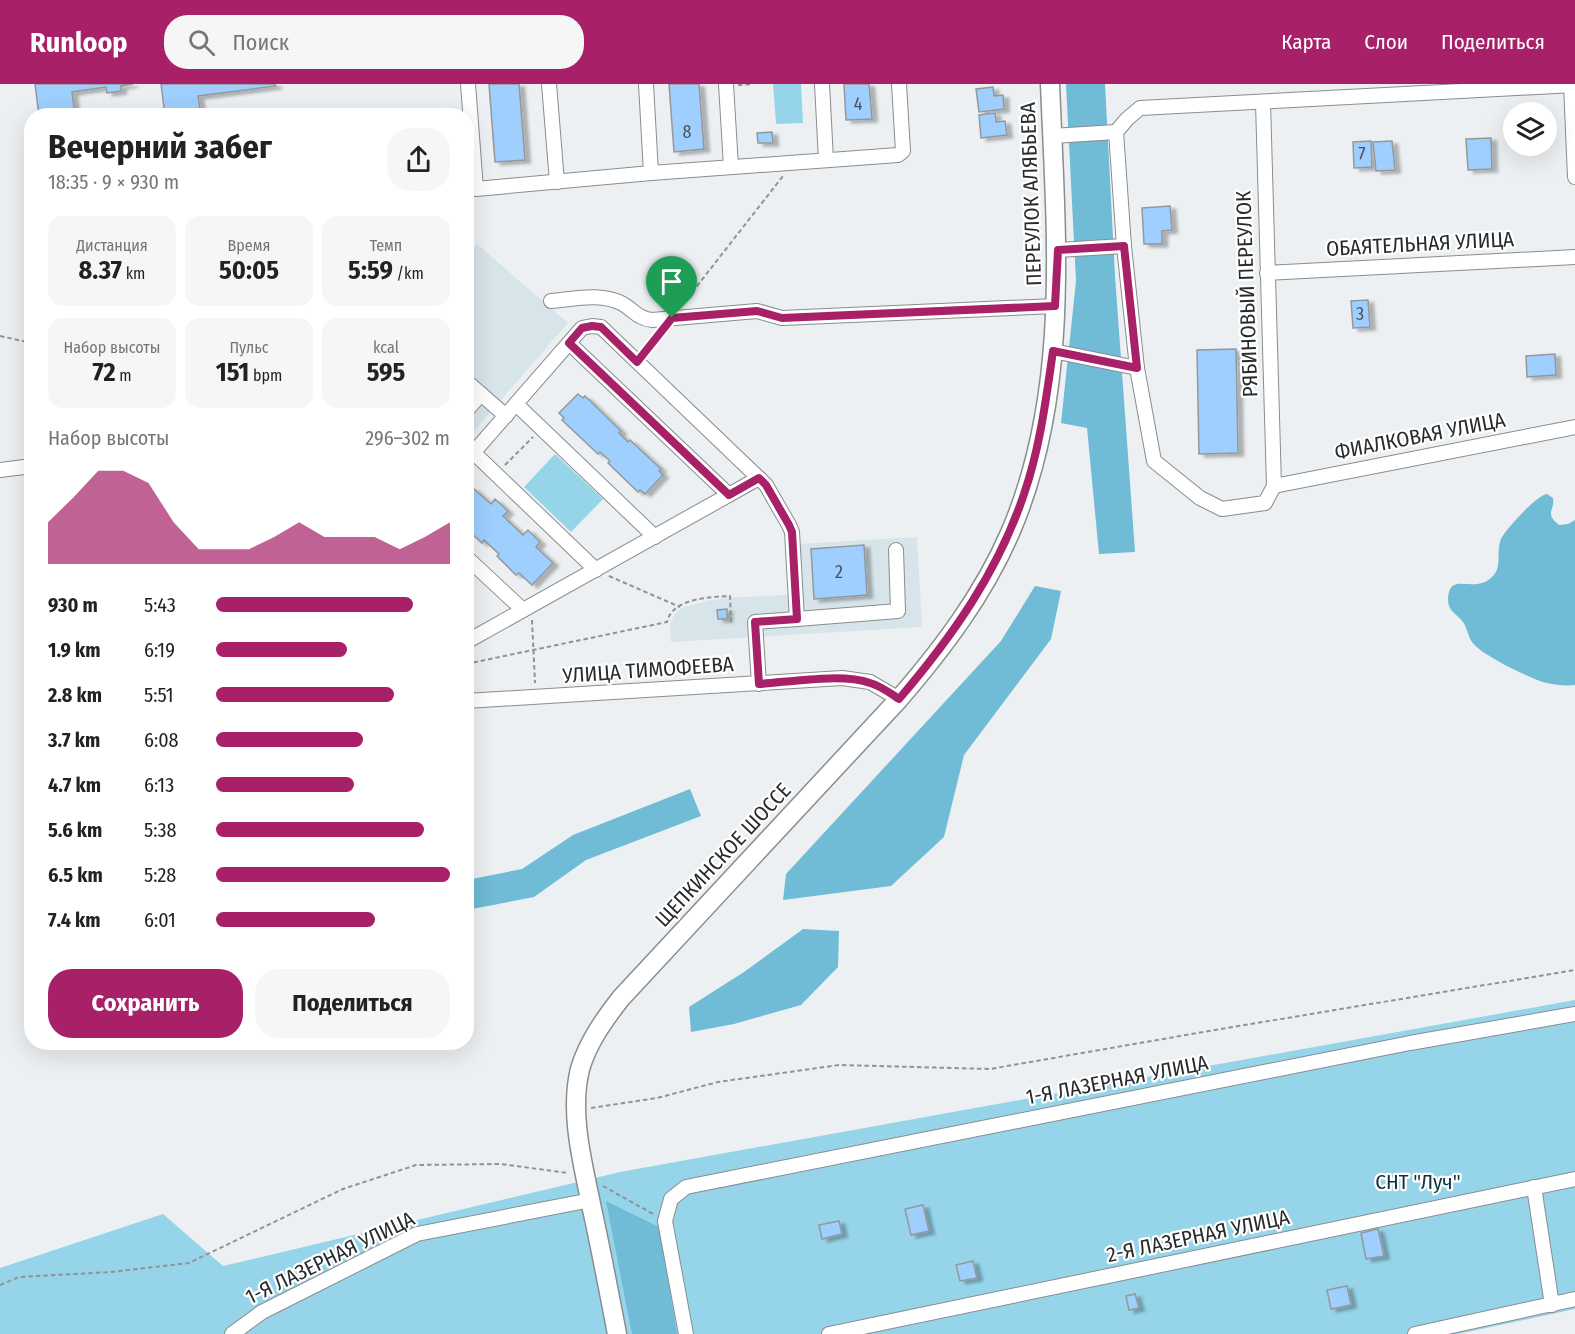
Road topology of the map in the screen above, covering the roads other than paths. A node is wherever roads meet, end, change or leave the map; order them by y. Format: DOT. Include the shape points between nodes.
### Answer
graph roads {
  1 [pos="468,84"];
  2 [pos="549,84"];
  3 [pos="646,84"];
  4 [pos="726,84"];
  5 [pos="822,84"];
  6 [pos="899,84"];
  7 [pos="1050,84"];
  8 [pos="1573,85"];
  9 [pos="1263,102"];
  10 [pos="470,108"];
  11 [pos="1116,132"];
  12 [pos="1052,136"];
  13 [pos="826,160"];
  14 [pos="474,163"];
  15 [pos="731,167"];
  16 [pos="651,173"];
  17 [pos="1575,177"];
  18 [pos="557,182"];
  19 [pos="1124,246"];
  20 [pos="1058,250"];
  21 [pos="1575,256"];
  22 [pos="1267,273"];
  23 [pos="551,301"];
  24 [pos="1055,306"];
  25 [pos="569,343"];
  26 [pos="1053,351"];
  27 [pos="1137,368"];
  28 [pos="474,388"];
  29 [pos="481,394"];
  30 [pos="474,402"];
  31 [pos="516,404"];
  32 [pos="506,416"];
  33 [pos="1575,427"];
  34 [pos="1038,446"];
  35 [pos="474,452"];
  36 [pos="474,460"];
  37 [pos="24,467"];
  38 [pos="0,470"];
  39 [pos="763,481"];
  40 [pos="1274,486"];
  41 [pos="729,495"];
  42 [pos="655,537"];
  43 [pos="896,550"];
  44 [pos="474,564"];
  45 [pos="596,570"];
  46 [pos="527,608"];
  47 [pos="797,619"];
  48 [pos="474,638"];
  49 [pos="759,684"];
  50 [pos="899,699"];
  51 [pos="474,701"];
  52 [pos="1575,1014"];
  53 [pos="1575,1179"];
  54 [pos="1534,1187"];
  55 [pos="591,1200"];
  56 [pos="1575,1299"];
  57 [pos="1552,1305"];
  58 [pos="232,1334"];
  59 [pos="617,1334"];
  60 [pos="686,1334"];
  61 [pos="829,1334"];
  62 [pos="1415,1334"];
  1 -- 10 [label="street"];
  2 -- 18 [label="street"];
  3 -- 16 [label="street"];
  4 -- 15 [label="street"];
  5 -- 13 [label="street"];
  6 -- 13 [label="street" via="902,154"];
  7 -- 12 [label="main road, ПЕРЕУЛОК АЛЯБЬЕВА"];
  8 -- 9 [label="street"];
  8 -- 17 [label="street"];
  9 -- 11 [label="street" via="1140,108"];
  9 -- 22 [label="street, РЯБИНОВЫЙ ПЕРЕУЛОК"];
  11 -- 12 [label="street"];
  11 -- 19 [label="street"];
  12 -- 20 [label="main road, ПЕРЕУЛОК АЛЯБЬЕВА"];
  13 -- 15 [label="street"];
  14 -- 18 [label="street" via="476,189"];
  15 -- 16 [label="street"];
  16 -- 18 [label="street"];
  19 -- 20 [label="street"];
  19 -- 27 [label="street"];
  20 -- 24 [label="main road, ПЕРЕУЛОК АЛЯБЬЕВА"];
  21 -- 22 [label="street, ОБАЯТЕЛЬНАЯ УЛИЦА"];
  22 -- 40 [label="street, РЯБИНОВЫЙ ПЕРЕУЛОК"];
  23 -- 24 [label="street" via="608,298 643,319 757,311 782,318"];
  24 -- 26 [label="main road, ПЕРЕУЛОК АЛЯБЬЕВА"];
  25 -- 31 [label="street"];
  25 -- 39 [label="street" via="582,328 601,327"];
  25 -- 41 [label="street"];
  26 -- 27 [label="street"];
  26 -- 34 [label="main road, ПЕРЕУЛОК АЛЯБЬЕВА"];
  27 -- 40 [label="street" via="1154,461 1200,498 1222,509 1265,503"];
  28 -- 29 [label="street"];
  29 -- 30 [label="street"];
  29 -- 32 [label="street"];
  31 -- 32 [label="street"];
  31 -- 42 [label="street"];
  32 -- 35 [label="street"];
  33 -- 40 [label="street, ФИАЛКОВАЯ УЛИЦА"];
  34 -- 50 [label="main road, ЩЕПКИНСКОЕ ШОССЕ" via="1010,533 992,568 954,631"];
  36 -- 45 [label="street" via="496,474"];
  37 -- 38 [label="street"];
  39 -- 41 [label="street"];
  39 -- 47 [label="street" via="791,528"];
  41 -- 42 [label="street"];
  42 -- 45 [label="street"];
  43 -- 47 [label="street" via="898,611"];
  44 -- 46 [label="street"];
  45 -- 46 [label="street"];
  46 -- 48 [label="street"];
  47 -- 49 [label="street" via="755,622"];
  49 -- 50 [label="street, УЛИЦА ТИМОФЕЕВА" via="858,679"];
  49 -- 51 [label="street, УЛИЦА ТИМОФЕЕВА"];
  50 -- 55 [label="main road, ЩЕПКИНСКОЕ ШОССЕ" via="646,969 593,1036 577,1090"];
  52 -- 60 [label="street, 1-Я ЛАЗЕРНАЯ УЛИЦА" via="1410,1043 686,1187 671,1199 665,1221"];
  53 -- 54 [label="street, 2-Я ЛАЗЕРНАЯ УЛИЦА"];
  54 -- 57 [label="street"];
  54 -- 61 [label="street, 2-Я ЛАЗЕРНАЯ УЛИЦА"];
  55 -- 58 [label="street, 1-Я ЛАЗЕРНАЯ УЛИЦА" via="417,1234 262,1312"];
  55 -- 59 [label="main road, ЩЕПКИНСКОЕ ШОССЕ"];
  56 -- 57 [label="street"];
  57 -- 62 [label="street"];
}
